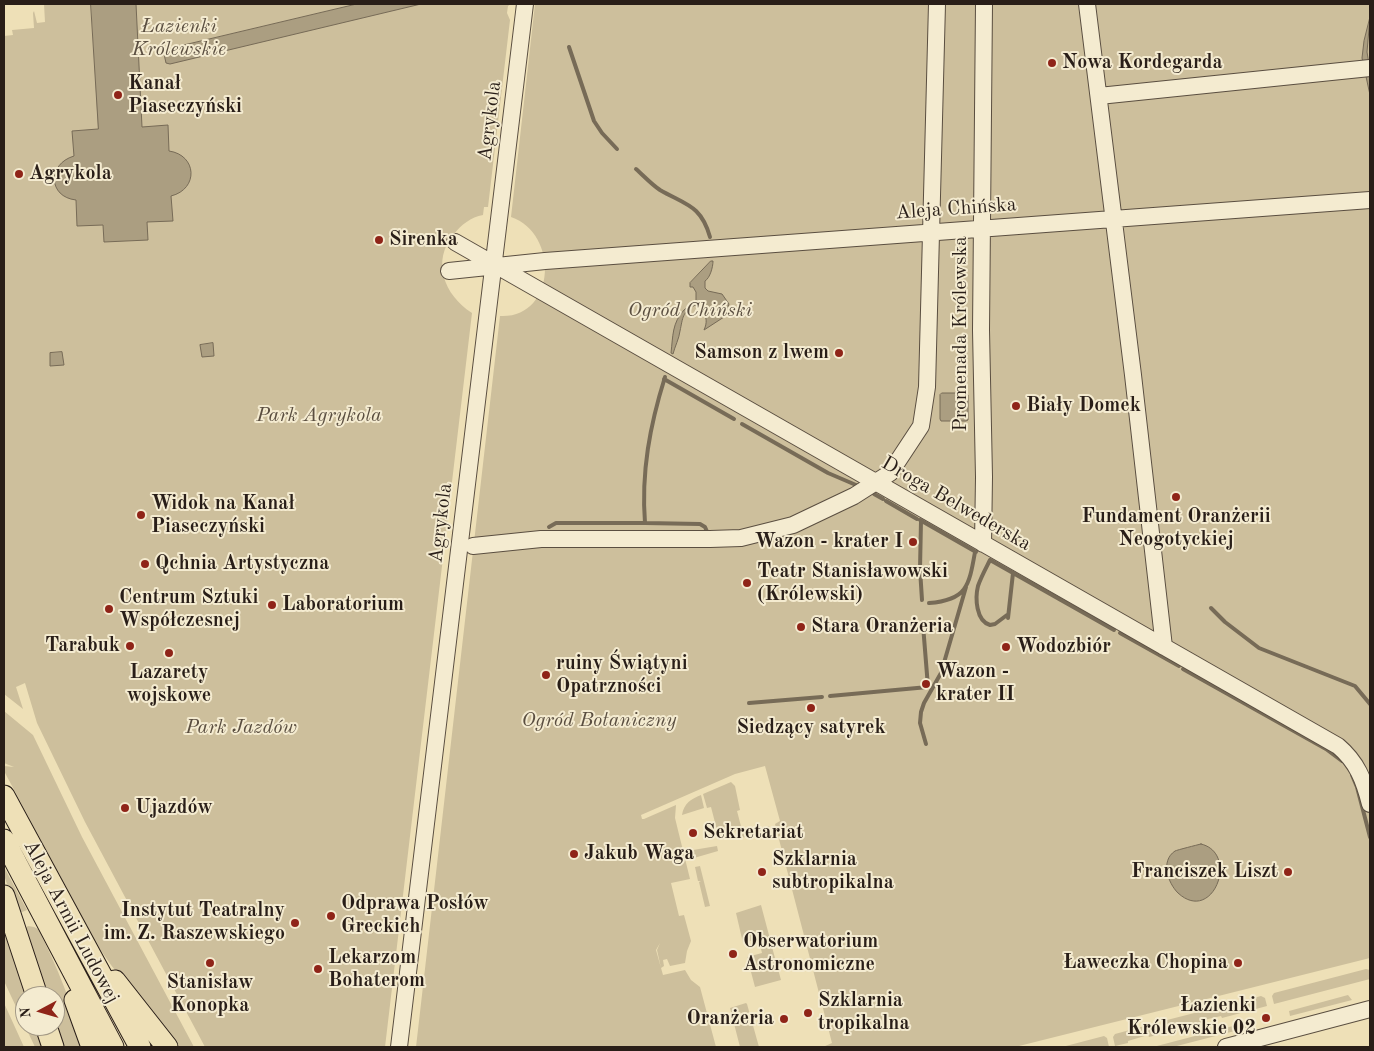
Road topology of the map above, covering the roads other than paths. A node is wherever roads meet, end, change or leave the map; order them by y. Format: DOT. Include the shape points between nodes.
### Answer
graph roads {
  1 [pos="525,4"];
  2 [pos="937,4"];
  3 [pos="984,4"];
  4 [pos="1087,4"];
  5 [pos="1370,68"];
  6 [pos="1099,96"];
  7 [pos="1370,200"];
  8 [pos="1114,219"];
  9 [pos="982,229"];
  10 [pos="931,233"];
  11 [pos="454,242"];
  12 [pos="494,266"];
  13 [pos="449,271"];
  14 [pos="876,483"];
  15 [pos="983,544"];
  16 [pos="473,546"];
  17 [pos="1164,647"];
  18 [pos="4,796"];
  19 [pos="1370,804"];
  20 [pos="4,840"];
  21 [pos="4,896"];
  22 [pos="44,916"];
  23 [pos="79,938"];
  24 [pos="34,986"];
  25 [pos="1370,1009"];
  26 [pos="92,1047"];
  27 [pos="113,1047"];
  28 [pos="140,1047"];
  29 [pos="167,1047"];
  30 [pos="399,1047"];
  31 [pos="1226,1047"];
  1 -- 12 [label="street, Agrykola"];
  2 -- 10 [label="street"];
  3 -- 9 [label="street, Promenada Królewska"];
  4 -- 6 [label="street"];
  5 -- 6 [label="street"];
  6 -- 8 [label="street"];
  7 -- 8 [label="street, Aleja Chińska"];
  8 -- 9 [label="street, Aleja Chińska"];
  8 -- 17 [label="street"];
  9 -- 10 [label="street, Aleja Chińska"];
  9 -- 15 [label="street, Promenada Królewska"];
  10 -- 12 [label="street, Aleja Chińska"];
  10 -- 14 [label="street" via="927,383 921,426 894,469"];
  11 -- 12 [label="street, Droga Belwederska"];
  12 -- 13 [label="street, Aleja Chińska"];
  12 -- 14 [label="street, Droga Belwederska"];
  12 -- 30 [label="street, Agrykola"];
  14 -- 15 [label="street, Droga Belwederska"];
  14 -- 16 [label="street" via="793,525 741,538 541,539"];
  15 -- 17 [label="street, Droga Belwederska"];
  17 -- 19 [label="street, Droga Belwederska" via="1338,746 1358,769"];
  18 -- 23 [label="main road, Aleja Armii Ludowej"];
  20 -- 22 [label="main road, Aleja Armii Ludowej"];
  21 -- 24 [label="main road"];
  22 -- 26 [label="main road"];
  22 -- 27 [label="main road, Aleja Armii Ludowej"];
  23 -- 28 [label="main road, Aleja Armii Ludowej"];
  23 -- 29 [label="main road"];
  25 -- 31 [label="street"];
}
